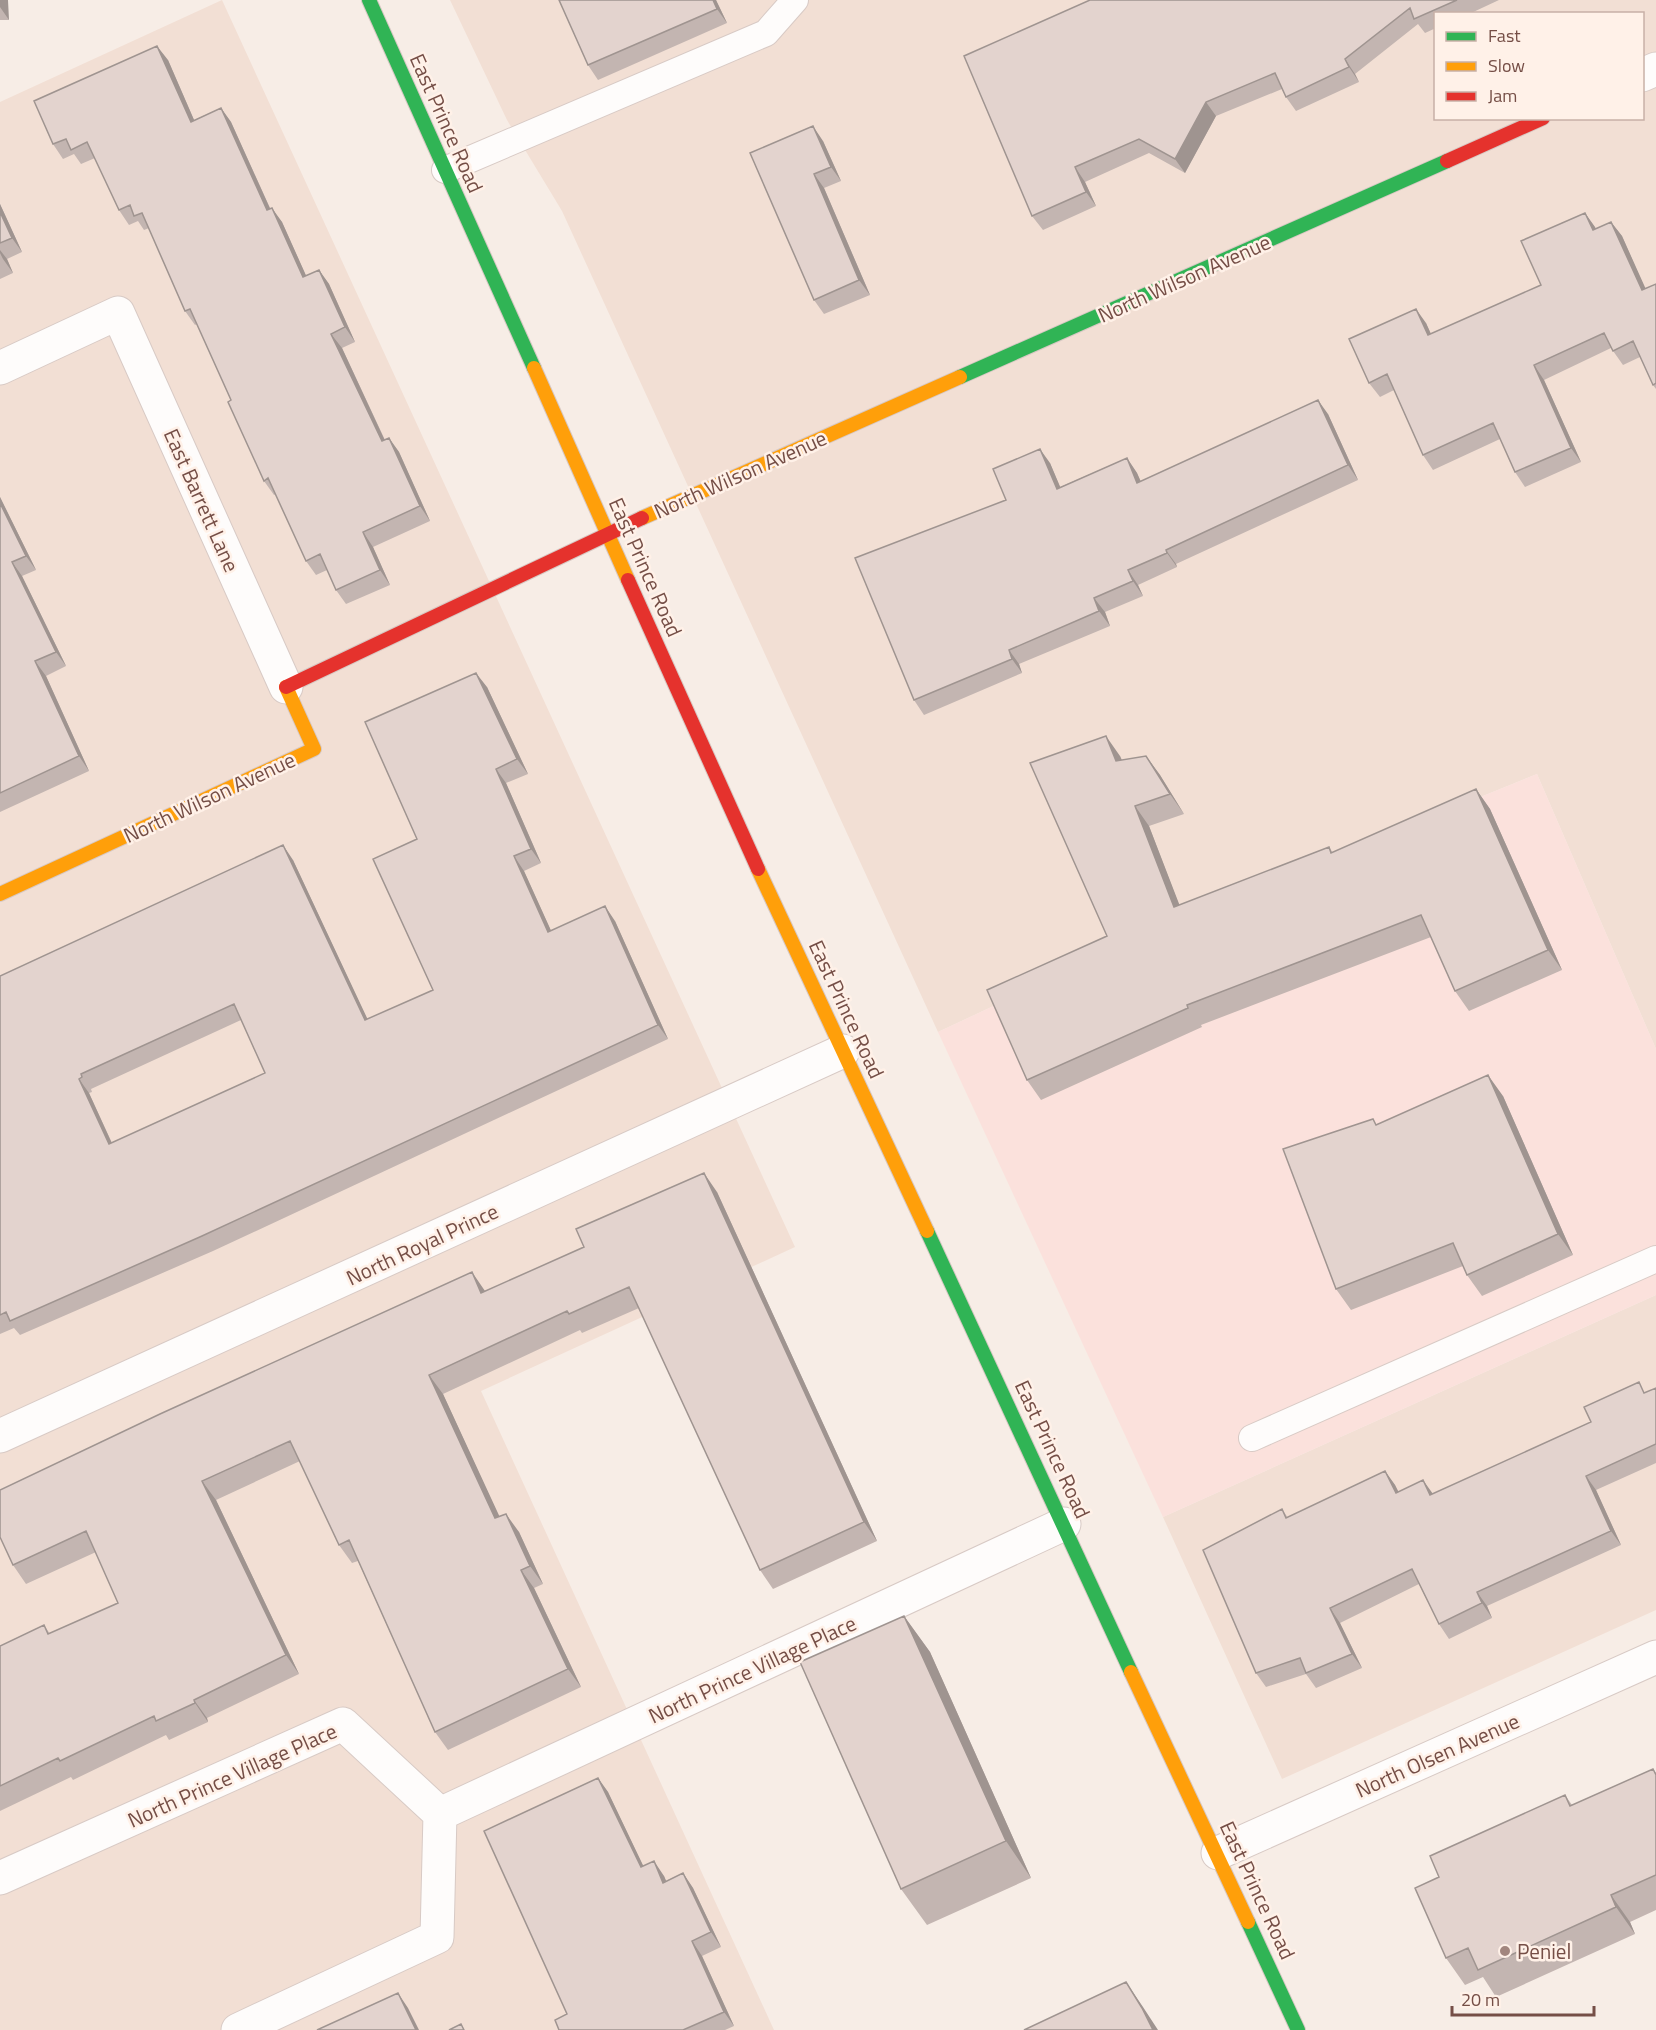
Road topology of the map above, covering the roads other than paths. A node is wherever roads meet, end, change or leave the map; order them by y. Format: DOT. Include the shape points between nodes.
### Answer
graph roads {
  1 [pos="369,0"];
  2 [pos="795,0"];
  3 [pos="1539,120"];
  4 [pos="445,170"];
  5 [pos="0,368"];
  6 [pos="608,533"];
  7 [pos="286,687"];
  8 [pos="0,894"];
  9 [pos="843,1051"];
  10 [pos="1656,1259"];
  11 [pos="0,1436"];
  12 [pos="1252,1438"];
  13 [pos="1064,1524"];
  14 [pos="1656,1657"];
  15 [pos="440,1814"];
  16 [pos="1218,1853"];
  17 [pos="0,1878"];
  18 [pos="238,2030"];
  19 [pos="1299,2030"];
  1 -- 4 [label="main road, East Prince Road"];
  2 -- 4 [label="lane" via="766,33"];
  3 -- 6 [label="main road, North Wilson Avenue"];
  4 -- 6 [label="main road, East Prince Road"];
  5 -- 7 [label="street, East Barrett Lane" via="118,313"];
  6 -- 7 [label="main road, North Wilson Avenue"];
  6 -- 9 [label="main road, East Prince Road"];
  7 -- 8 [label="main road, North Wilson Avenue" via="314,749"];
  9 -- 11 [label="street, North Royal Prince"];
  9 -- 13 [label="main road, East Prince Road"];
  10 -- 12 [label="lane"];
  13 -- 15 [label="street, North Prince Village Place"];
  13 -- 16 [label="main road, East Prince Road"];
  14 -- 16 [label="street, North Olsen Avenue"];
  15 -- 17 [label="street, North Prince Village Place" via="344,1724"];
  15 -- 18 [label="street" via="437,1937"];
  16 -- 19 [label="main road, East Prince Road"];
}
